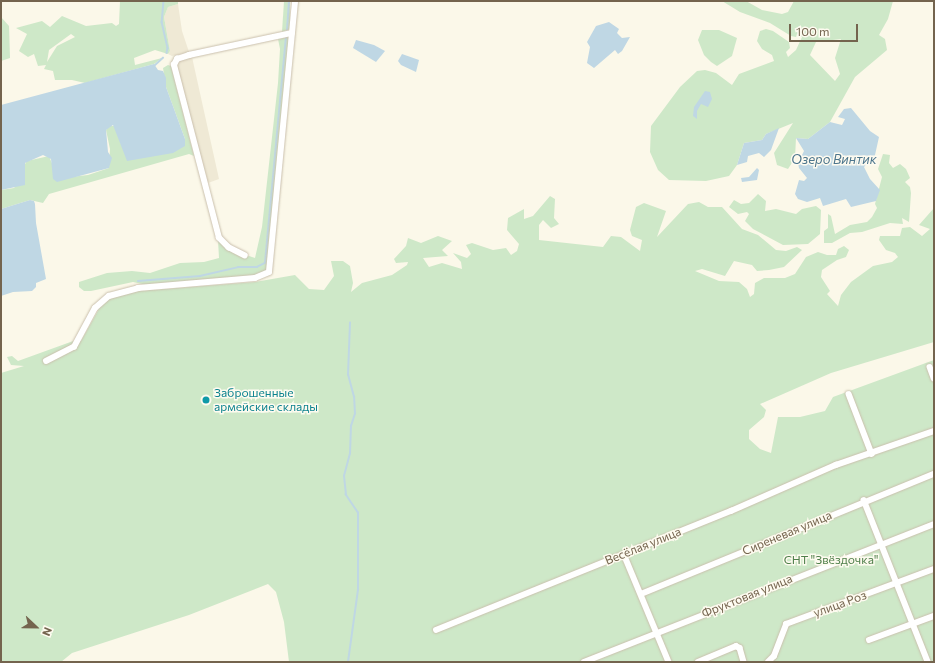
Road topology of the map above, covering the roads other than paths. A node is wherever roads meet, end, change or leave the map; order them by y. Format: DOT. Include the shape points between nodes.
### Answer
graph roads {
  1 [pos="295,1"];
  2 [pos="292,33"];
  3 [pos="245,256"];
  4 [pos="46,361"];
  5 [pos="930,367"];
  6 [pos="934,378"];
  7 [pos="849,394"];
  8 [pos="934,431"];
  9 [pos="872,454"];
  10 [pos="934,474"];
  11 [pos="864,500"];
  12 [pos="934,524"];
  13 [pos="880,544"];
  14 [pos="624,554"];
  15 [pos="934,569"];
  16 [pos="898,584"];
  17 [pos="641,594"];
  18 [pos="934,616"];
  19 [pos="914,624"];
  20 [pos="436,630"];
  21 [pos="656,633"];
  22 [pos="869,640"];
  23 [pos="584,662"];
  24 [pos="669,662"];
  25 [pos="698,662"];
  26 [pos="744,662"];
  27 [pos="768,662"];
  28 [pos="928,662"];
  1 -- 2 [label="street"];
  2 -- 3 [label="street" via="189,55 177,59 174,64 219,238 229,248"];
  2 -- 4 [label="street" via="269,272 255,278 138,288 114,294 95,308 74,347"];
  5 -- 6 [label="street"];
  7 -- 9 [label="street"];
  8 -- 9 [label="street, Весёлая улица"];
  9 -- 14 [label="street, Весёлая улица" via="836,465"];
  10 -- 11 [label="street, Сиреневая улица"];
  11 -- 13 [label="street"];
  11 -- 17 [label="street, Сиреневая улица"];
  12 -- 13 [label="street, Фруктовая улица"];
  13 -- 16 [label="street"];
  13 -- 21 [label="street, Фруктовая улица"];
  14 -- 17 [label="street"];
  14 -- 20 [label="street, Весёлая улица"];
  15 -- 16 [label="street, улица Роз"];
  16 -- 19 [label="street"];
  16 -- 27 [label="street, улица Роз" via="786,624 774,656"];
  17 -- 21 [label="street"];
  18 -- 19 [label="street"];
  19 -- 22 [label="street"];
  19 -- 28 [label="street"];
  21 -- 23 [label="street, Фруктовая улица"];
  21 -- 24 [label="street"];
  25 -- 26 [label="street" via="736,646 740,648"];
}
